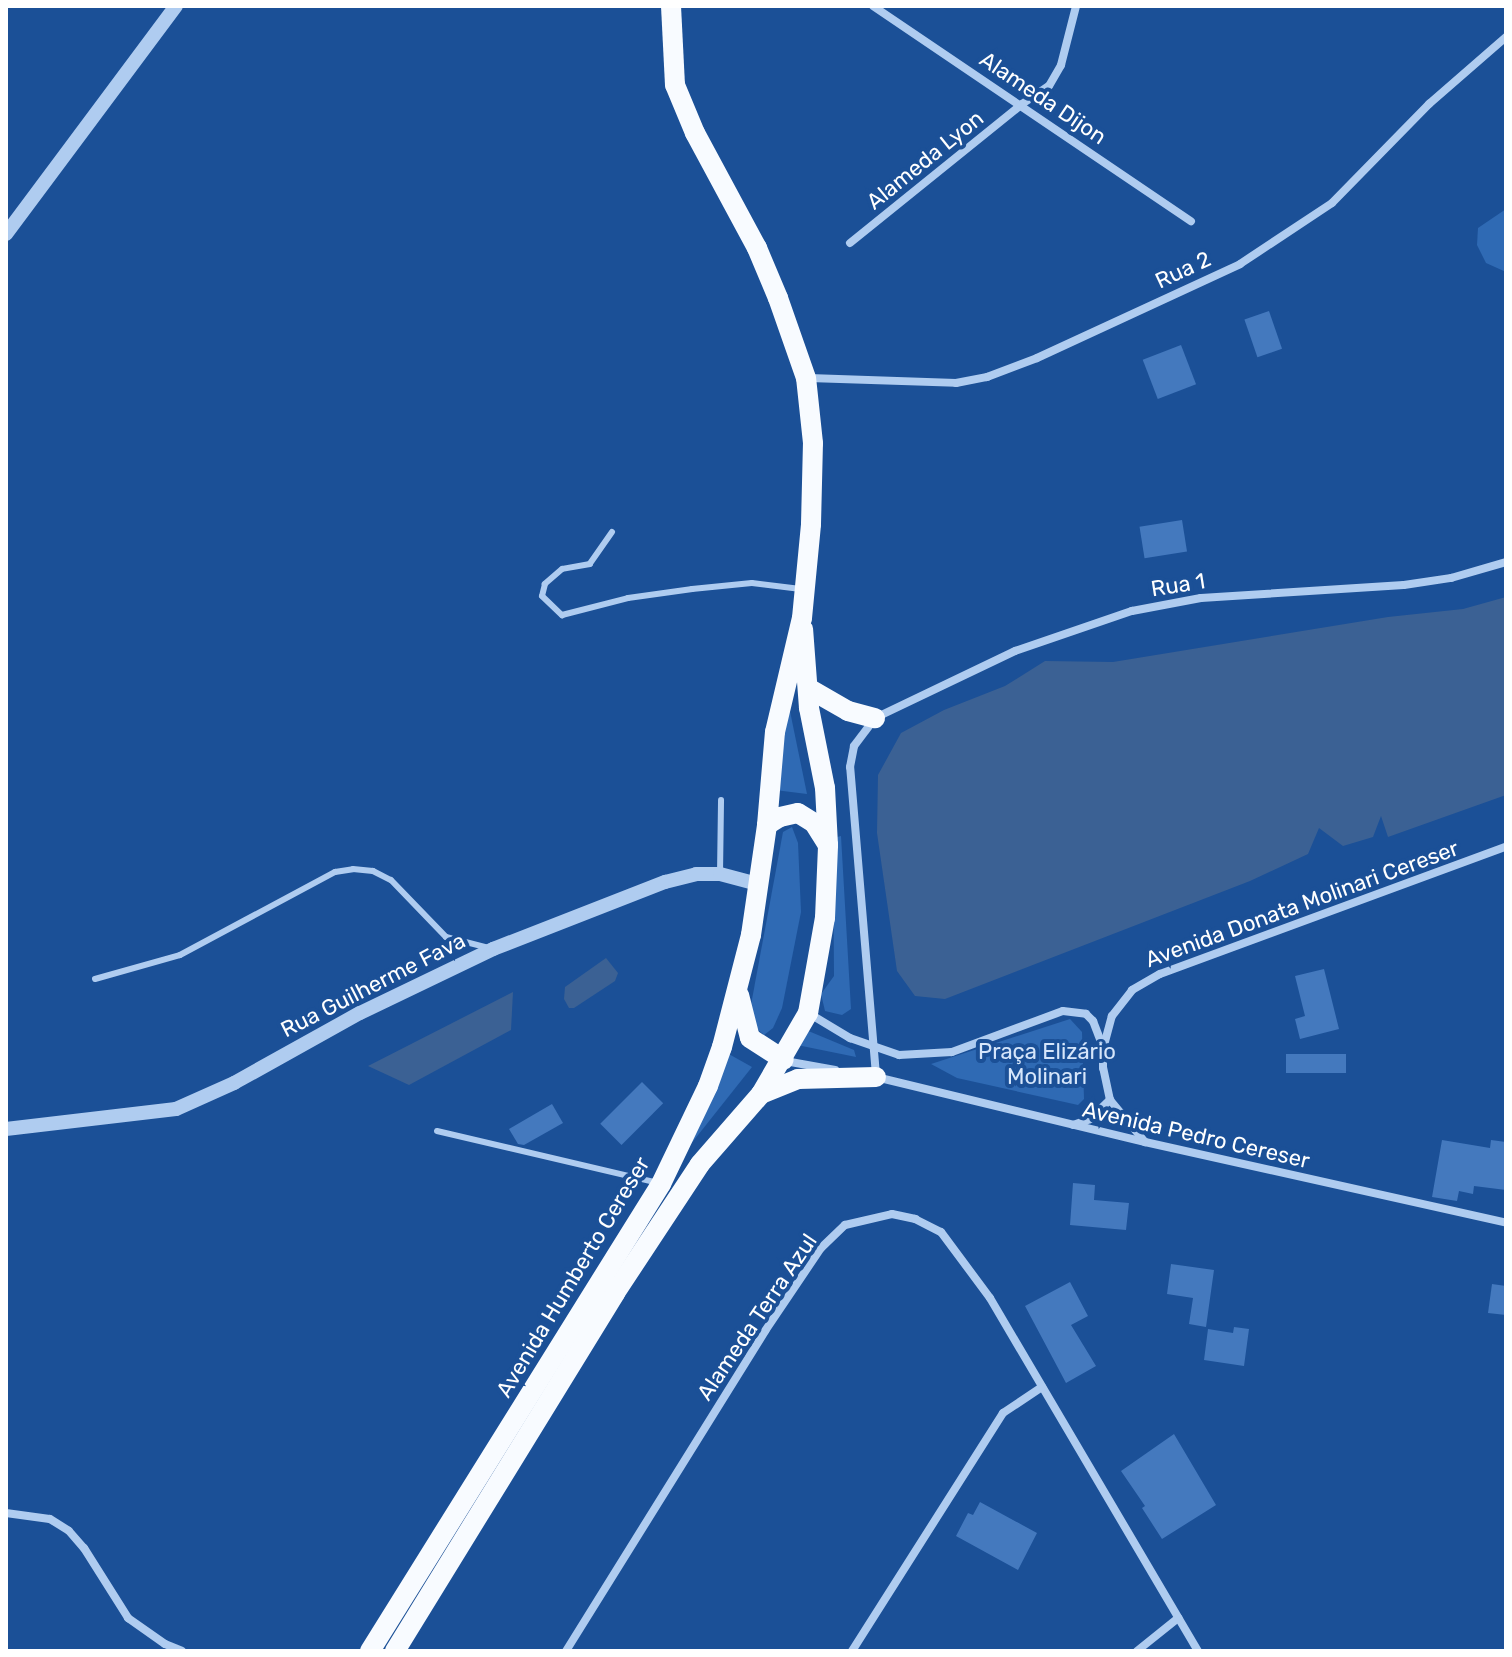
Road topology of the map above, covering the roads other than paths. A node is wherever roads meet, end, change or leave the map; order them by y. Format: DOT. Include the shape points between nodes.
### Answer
graph roads {
  1 [pos="176,6"];
  2 [pos="671,6"];
  3 [pos="873,6"];
  4 [pos="1076,6"];
  5 [pos="1506,37"];
  6 [pos="1022,104"];
  7 [pos="1191,221"];
  8 [pos="6,234"];
  9 [pos="850,243"];
  10 [pos="806,378"];
  11 [pos="612,532"];
  12 [pos="1506,562"];
  13 [pos="805,589"];
  14 [pos="802,618"];
  15 [pos="808,688"];
  16 [pos="875,718"];
  17 [pos="721,800"];
  18 [pos="767,825"];
  19 [pos="828,845"];
  20 [pos="1506,847"];
  21 [pos="720,874"];
  22 [pos="758,884"];
  23 [pos="493,949"];
  24 [pos="95,979"];
  25 [pos="738,991"];
  26 [pos="808,1013"];
  27 [pos="873,1047"];
  28 [pos="1103,1049"];
  29 [pos="784,1060"];
  30 [pos="876,1077"];
  31 [pos="761,1094"];
  32 [pos="1110,1100"];
  33 [pos="1072,1125"];
  34 [pos="6,1129"];
  35 [pos="437,1131"];
  36 [pos="1145,1142"];
  37 [pos="661,1184"];
  38 [pos="1506,1223"];
  39 [pos="1042,1387"];
  40 [pos="6,1513"];
  41 [pos="1178,1618"];
  42 [pos="182,1651"];
  43 [pos="370,1651"];
  44 [pos="395,1651"];
  45 [pos="566,1651"];
  46 [pos="852,1651"];
  47 [pos="1137,1651"];
  48 [pos="1198,1651"];
  1 -- 8 [label="street"];
  2 -- 10 [label="main road, Avenida Humberto Cereser" via="675,85 757,248"];
  3 -- 6 [label="street, Alameda Dijon"];
  4 -- 6 [label="street, Alameda Lyon" via="1061,65 1049,86"];
  5 -- 10 [label="street, Rua 2" via="1429,104 1332,203 1240,264 987,377 956,383"];
  6 -- 7 [label="street, Alameda Dijon"];
  6 -- 9 [label="street, Alameda Lyon"];
  10 -- 13 [label="main road, Avenida Humberto Cereser" via="814,471"];
  11 -- 13 [label="lane" via="590,564 562,569 545,584 542,596 562,615 692,589 752,583"];
  12 -- 16 [label="street, Rua 1" via="1404,585 1201,598 1132,611 1015,651"];
  13 -- 14 [label="main road, Avenida Humberto Cereser"];
  14 -- 15 [label="main road, Avenida Humberto Cereser"];
  14 -- 18 [label="main road, Avenida Humberto Cereser" via="775,732"];
  15 -- 16 [label="main road" via="848,711"];
  15 -- 19 [label="main road, Avenida Humberto Cereser" via="825,788"];
  16 -- 27 [label="street" via="854,746 850,767"];
  17 -- 21 [label="lane"];
  18 -- 19 [label="main road" via="798,813 814,823"];
  18 -- 22 [label="main road, Avenida Humberto Cereser"];
  19 -- 26 [label="main road, Avenida Humberto Cereser" via="825,918"];
  20 -- 28 [label="street, Avenida Donata Molinari Cereser" via="1144,981 1120,1002"];
  21 -- 22 [label="street, Rua Guilherme Fava"];
  21 -- 23 [label="street, Rua Guilherme Fava" via="665,882"];
  22 -- 25 [label="main road, Avenida Humberto Cereser"];
  23 -- 24 [label="lane" via="446,937 391,880 353,869 335,872 180,955"];
  23 -- 34 [label="street, Rua Guilherme Fava" via="176,1109"];
  25 -- 29 [label="main road" via="750,1038"];
  25 -- 37 [label="main road, Avenida Humberto Cereser" via="708,1086"];
  26 -- 27 [label="street"];
  26 -- 29 [label="main road, Avenida Humberto Cereser"];
  27 -- 28 [label="street" via="899,1055 933,1056 1048,1014 1076,1011 1093,1021"];
  27 -- 30 [label="street"];
  28 -- 32 [label="street"];
  29 -- 30 [label="street, Avenida Pedro Cereser"];
  29 -- 31 [label="main road, Avenida Humberto Cereser"];
  30 -- 31 [label="main road" via="798,1079"];
  30 -- 33 [label="street, Avenida Pedro Cereser"];
  31 -- 44 [label="main road, Avenida Humberto Cereser" via="700,1164 615,1293"];
  32 -- 33 [label="street" via="1090,1119"];
  32 -- 36 [label="street"];
  33 -- 36 [label="street, Avenida Pedro Cereser"];
  35 -- 37 [label="lane"];
  36 -- 38 [label="street, Avenida Pedro Cereser"];
  37 -- 43 [label="main road, Avenida Humberto Cereser"];
  39 -- 41 [label="street, Alameda Terra Azul"];
  39 -- 45 [label="street, Alameda Terra Azul" via="990,1298 941,1232 892,1214 845,1225 821,1248 765,1331"];
  39 -- 46 [label="street" via="1003,1413"];
  40 -- 42 [label="street" via="50,1519 69,1531 128,1618"];
  41 -- 47 [label="street"];
  41 -- 48 [label="street, Alameda Terra Azul"];
}
